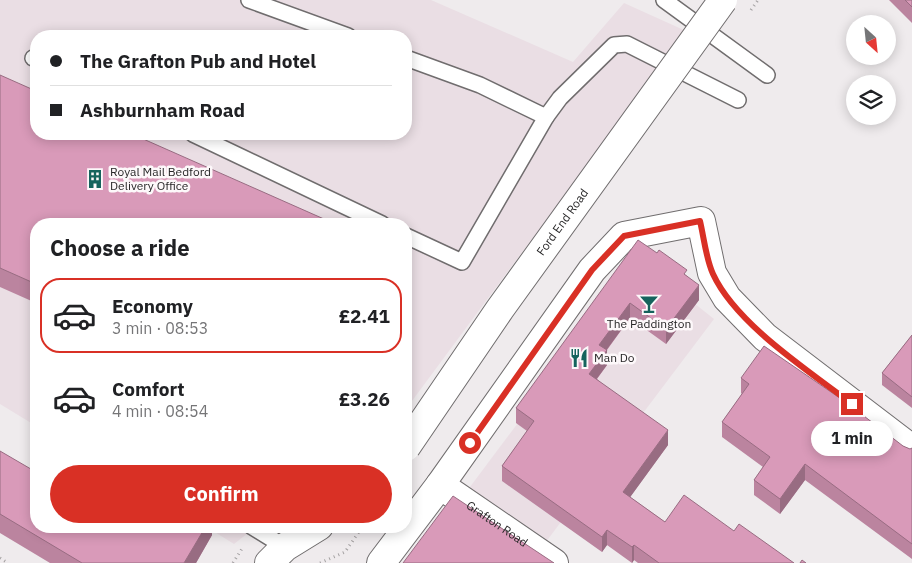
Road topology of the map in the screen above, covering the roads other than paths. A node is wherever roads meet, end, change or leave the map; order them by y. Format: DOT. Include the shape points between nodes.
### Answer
graph roads {
  1 [pos="249,0"];
  2 [pos="664,0"];
  3 [pos="723,0"];
  4 [pos="332,30"];
  5 [pos="412,60"];
  6 [pos="768,75"];
  7 [pos="738,100"];
  8 [pos="546,118"];
  9 [pos="206,140"];
  10 [pos="369,218"];
  11 [pos="412,239"];
  12 [pos="412,438"];
  13 [pos="912,449"];
  14 [pos="440,485"];
  15 [pos="412,522"];
  16 [pos="257,533"];
  17 [pos="309,533"];
  18 [pos="404,533"];
  19 [pos="277,555"];
  20 [pos="381,563"];
  21 [pos="554,563"];
  1 -- 4 [label="lane"];
  2 -- 6 [label="lane"];
  3 -- 12 [label="main road, Ford End Road, bridge" via="500,309"];
  5 -- 8 [label="lane" via="480,85"];
  7 -- 8 [label="lane" via="627,44 614,45 560,98"];
  8 -- 11 [label="lane" via="462,262"];
  9 -- 10 [label="lane"];
  13 -- 14 [label="main road" via="765,336 727,298 712,273 700,221 624,236 592,270"];
  14 -- 15 [label="main road"];
  14 -- 21 [label="main road, Grafton Road"];
  16 -- 19 [label="lane"];
  17 -- 19 [label="main road"];
  18 -- 20 [label="main road"];
}
